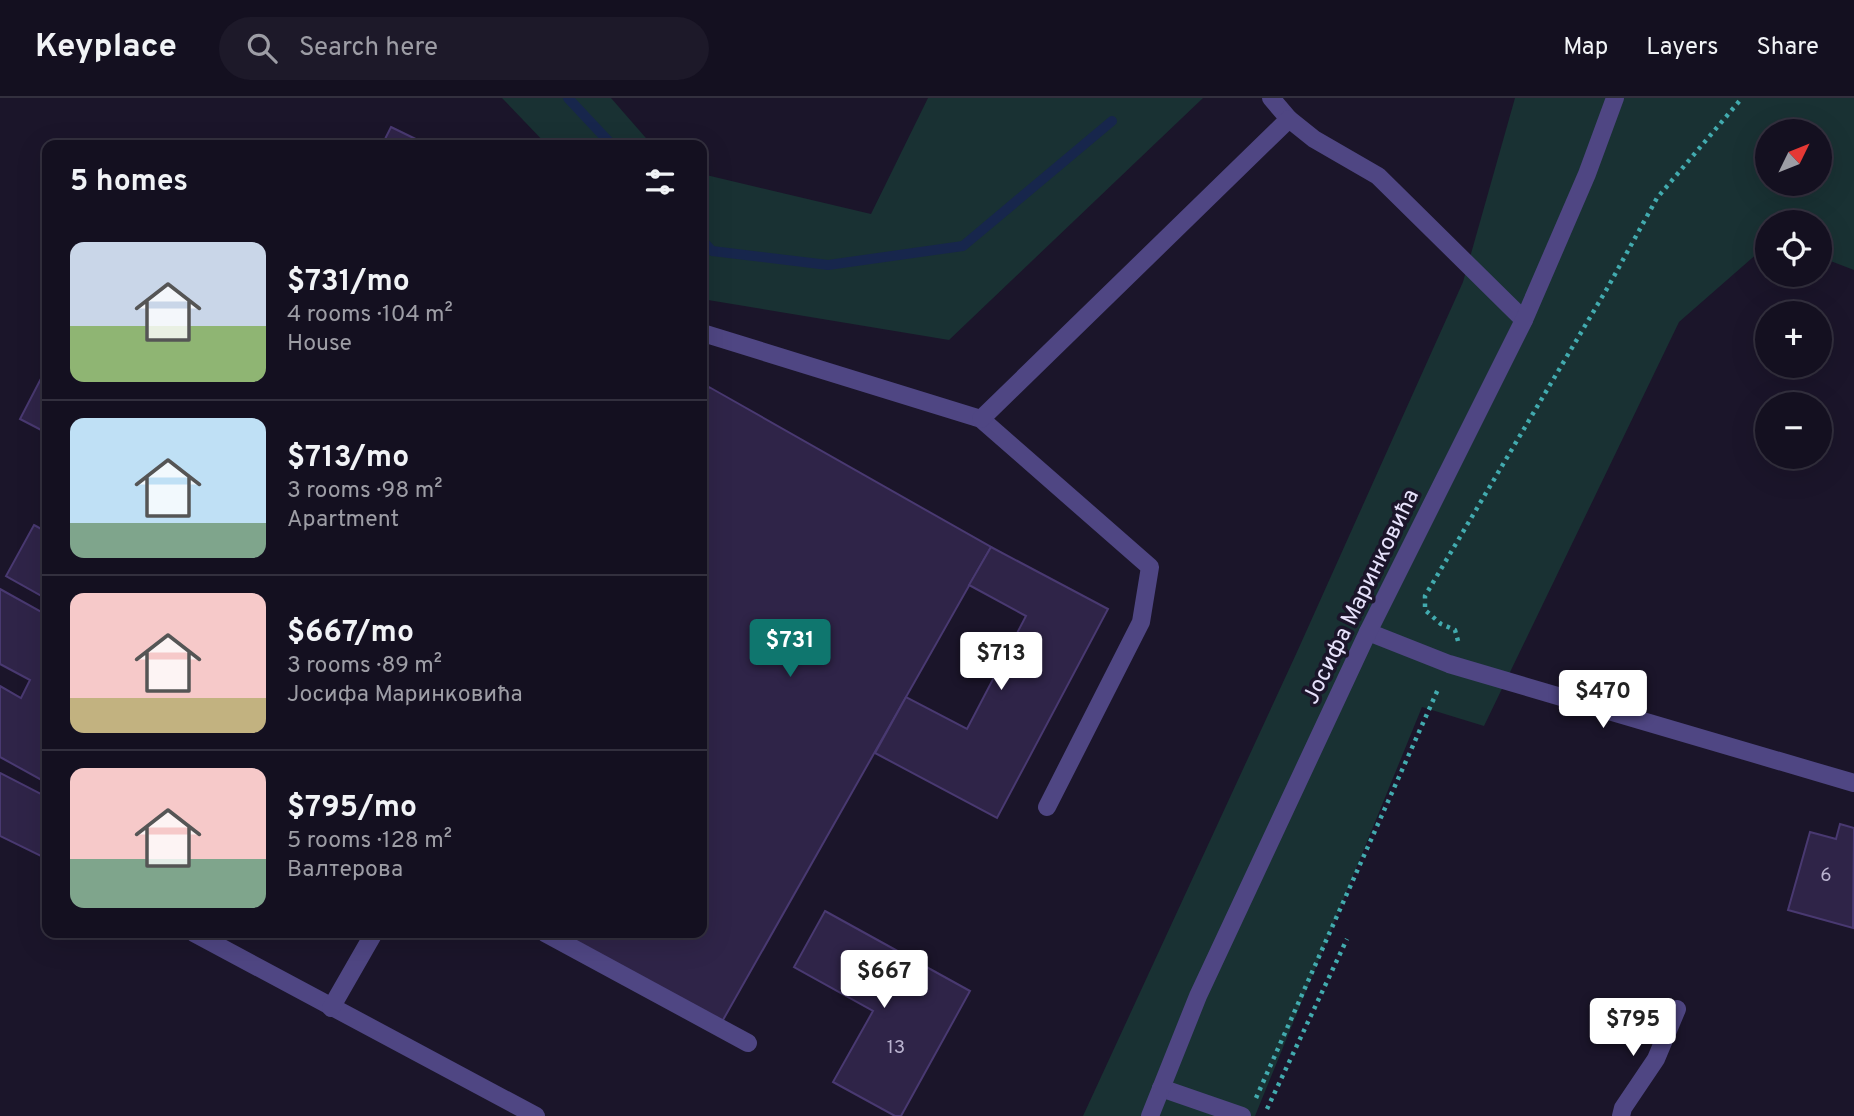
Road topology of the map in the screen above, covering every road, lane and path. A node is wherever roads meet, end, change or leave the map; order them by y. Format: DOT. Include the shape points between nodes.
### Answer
graph roads {
  1 [pos="1271,98"];
  2 [pos="1615,98"];
  3 [pos="1742,98"];
  4 [pos="1289,119"];
  5 [pos="1524,320"];
  6 [pos="707,334"];
  7 [pos="981,419"];
  8 [pos="1368,632"];
  9 [pos="1449,664"];
  10 [pos="1854,783"];
  11 [pos="1046,807"];
  12 [pos="203,938"];
  13 [pos="371,938"];
  14 [pos="554,938"];
  15 [pos="1347,939"];
  16 [pos="331,1008"];
  17 [pos="1677,1009"];
  18 [pos="748,1043"];
  19 [pos="1161,1088"];
  20 [pos="1248,1110"];
  21 [pos="537,1116"];
  22 [pos="1150,1116"];
  23 [pos="1263,1116"];
  24 [pos="1621,1116"];
  1 -- 4 [label="street"];
  2 -- 5 [label="street, Јосифа Маринковића"];
  3 -- 9 [label="path" via="1657,198 1425,596 1425,610 1455,629 1458,643"];
  4 -- 5 [label="street" via="1378,176"];
  4 -- 7 [label="street"];
  5 -- 8 [label="street, Јосифа Маринковића"];
  6 -- 7 [label="street"];
  7 -- 11 [label="street" via="1150,567 1141,621"];
  8 -- 9 [label="street"];
  8 -- 19 [label="street, Јосифа Маринковића" via="1198,996"];
  9 -- 10 [label="street"];
  9 -- 20 [label="path"];
  12 -- 16 [label="street"];
  13 -- 16 [label="street"];
  14 -- 18 [label="street"];
  15 -- 23 [label="path"];
  16 -- 21 [label="street"];
  17 -- 24 [label="street" via="1656,1059"];
  19 -- 20 [label="street"];
  19 -- 22 [label="street, Јосифа Маринковића"];
}
